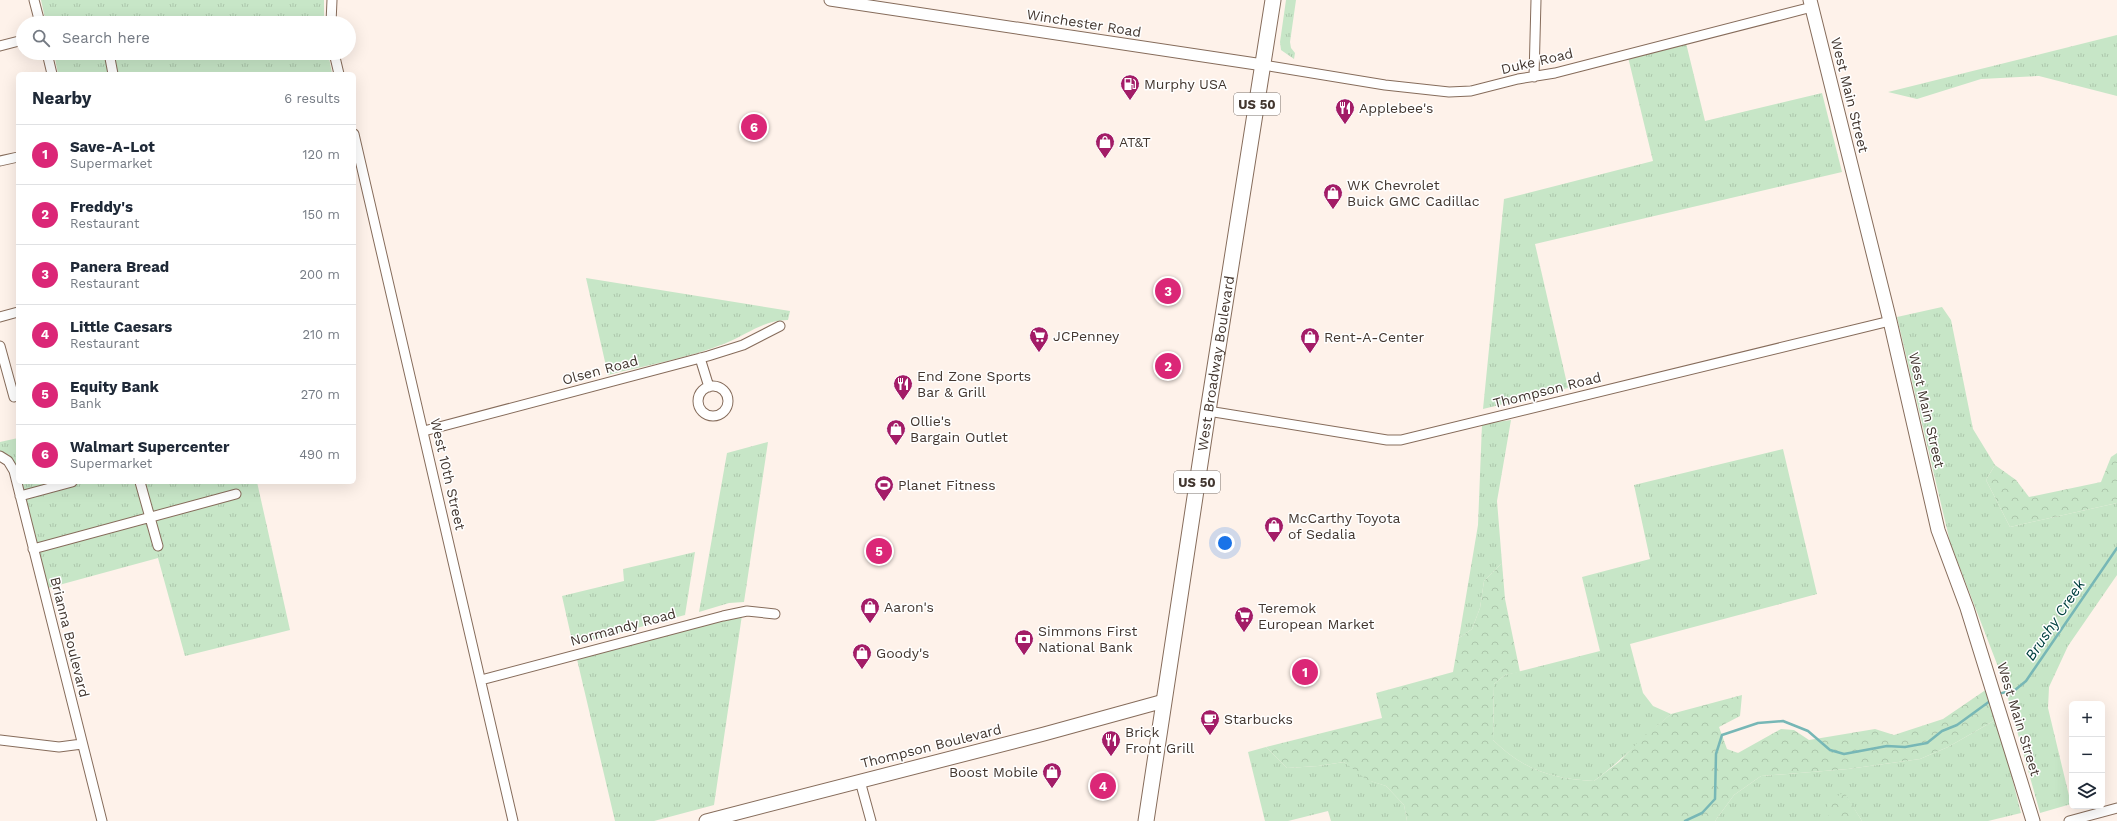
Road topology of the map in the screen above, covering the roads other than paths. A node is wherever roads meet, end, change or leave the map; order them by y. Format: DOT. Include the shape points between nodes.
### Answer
graph roads {
  1 [pos="34,0"];
  2 [pos="332,0"];
  3 [pos="830,0"];
  4 [pos="1273,0"];
  5 [pos="1536,0"];
  6 [pos="1811,3"];
  7 [pos="38,16"];
  8 [pos="331,16"];
  9 [pos="16,42"];
  10 [pos="0,46"];
  11 [pos="49,60"];
  12 [pos="110,60"];
  13 [pos="336,60"];
  14 [pos="1263,65"];
  15 [pos="52,72"];
  16 [pos="113,72"];
  17 [pos="339,72"];
  18 [pos="1534,77"];
  19 [pos="356,142"];
  20 [pos="16,157"];
  21 [pos="0,161"];
  22 [pos="16,313"];
  23 [pos="0,317"];
  24 [pos="1890,321"];
  25 [pos="780,326"];
  26 [pos="0,346"];
  27 [pos="700,358"];
  28 [pos="709,387"];
  29 [pos="16,396"];
  30 [pos="1208,410"];
  31 [pos="424,431"];
  32 [pos="4,459"];
  33 [pos="16,479"];
  34 [pos="17,484"];
  35 [pos="65,484"];
  36 [pos="141,484"];
  37 [pos="236,494"];
  38 [pos="20,496"];
  39 [pos="150,517"];
  40 [pos="158,546"];
  41 [pos="33,549"];
  42 [pos="774,614"];
  43 [pos="480,680"];
  44 [pos="1164,700"];
  45 [pos="0,740"];
  46 [pos="82,744"];
  47 [pos="860,781"];
  48 [pos="2117,808"];
  49 [pos="102,821"];
  50 [pos="513,821"];
  51 [pos="706,821"];
  52 [pos="871,821"];
  53 [pos="1146,821"];
  54 [pos="2033,821"];
  55 [pos="2069,821"];
  1 -- 7 [label="street"];
  2 -- 8 [label="street"];
  3 -- 14 [label="street, Winchester Road"];
  4 -- 14 [label="highway, West Broadway Boulevard / US 50"];
  5 -- 18 [label="street"];
  6 -- 18 [label="street, Duke Road"];
  6 -- 24 [label="main road, West Main Street"];
  9 -- 10 [label="street"];
  11 -- 15 [label="street"];
  12 -- 16 [label="street"];
  13 -- 17 [label="street"];
  14 -- 18 [label="street, Duke Road" via="1444,92 1471,90"];
  14 -- 30 [label="highway, West Broadway Boulevard / US 50"];
  19 -- 31 [label="street, West 10th Street"];
  20 -- 21 [label="street"];
  22 -- 23 [label="street"];
  24 -- 30 [label="street, Thompson Road" via="1401,440 1387,440"];
  24 -- 54 [label="main road, West Main Street" via="1938,530 1969,616"];
  25 -- 27 [label="street, Olsen Road" via="743,345"];
  26 -- 29 [label="street" via="14,397"];
  27 -- 28 [label="street"];
  27 -- 31 [label="street, Olsen Road"];
  30 -- 44 [label="highway, West Broadway Boulevard / US 50"];
  31 -- 43 [label="street, West 10th Street"];
  32 -- 33 [label="street, Brianna Boulevard" via="14,471"];
  34 -- 38 [label="street, Brianna Boulevard"];
  35 -- 38 [label="street"];
  36 -- 39 [label="street"];
  37 -- 39 [label="street"];
  38 -- 41 [label="street, Brianna Boulevard"];
  39 -- 40 [label="street"];
  39 -- 41 [label="street"];
  41 -- 46 [label="street, Brianna Boulevard"];
  42 -- 43 [label="street, Normandy Road" via="747,611 723,616"];
  43 -- 50 [label="street, West 10th Street"];
  44 -- 47 [label="main road, Thompson Boulevard"];
  44 -- 53 [label="highway, West Broadway Boulevard / US 50"];
  45 -- 46 [label="street" via="59,747"];
  46 -- 49 [label="street, Brianna Boulevard"];
  47 -- 51 [label="main road, Thompson Boulevard"];
  47 -- 52 [label="street"];
  48 -- 55 [label="street"];
}
